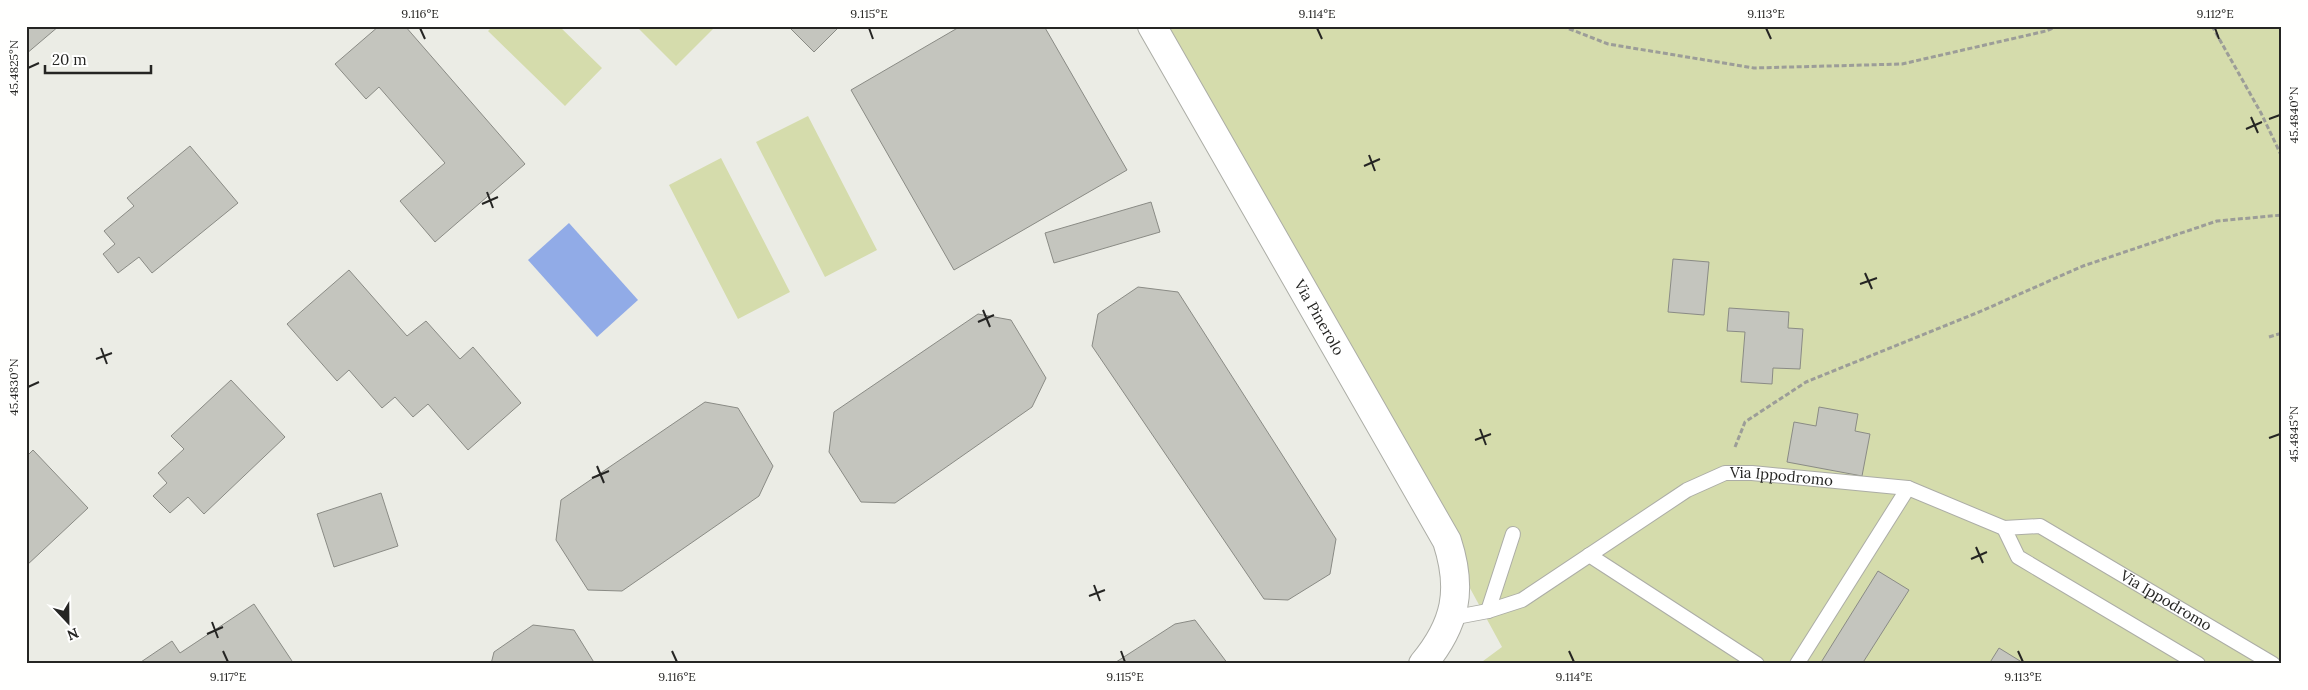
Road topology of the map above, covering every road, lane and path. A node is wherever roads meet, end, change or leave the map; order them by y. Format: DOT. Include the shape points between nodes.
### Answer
graph roads {
  1 [pos="1152,26"];
  2 [pos="1562,26"];
  3 [pos="2058,26"];
  4 [pos="2212,26"];
  5 [pos="2282,157"];
  6 [pos="2282,215"];
  7 [pos="2282,333"];
  8 [pos="2269,337"];
  9 [pos="1724,473"];
  10 [pos="1908,488"];
  11 [pos="2004,528"];
  12 [pos="1513,534"];
  13 [pos="1589,555"];
  14 [pos="1488,611"];
  15 [pos="1451,618"];
  16 [pos="2271,663"];
  17 [pos="1423,664"];
  18 [pos="1757,664"];
  19 [pos="1797,664"];
  20 [pos="2198,664"];
  1 -- 15 [label="street, Via Pinerolo" via="1448,540 1456,582"];
  2 -- 3 [label="path" via="1608,44 1754,68 1902,64"];
  4 -- 5 [label="path"];
  6 -- 9 [label="path" via="2217,220 2083,266 1806,382 1745,422"];
  7 -- 8 [label="path"];
  9 -- 10 [label="lane, Via Ippodromo"];
  9 -- 13 [label="lane, Via Ippodromo" via="1687,490"];
  10 -- 11 [label="lane, Via Ippodromo"];
  10 -- 19 [label="lane"];
  11 -- 16 [label="lane, Via Ippodromo" via="2040,526"];
  11 -- 20 [label="lane" via="2018,557"];
  12 -- 14 [label="lane"];
  13 -- 14 [label="lane, Via Ippodromo" via="1522,600"];
  13 -- 18 [label="lane"];
  14 -- 15 [label="lane, Via Ippodromo"];
  15 -- 17 [label="street" via="1442,638"];
}
